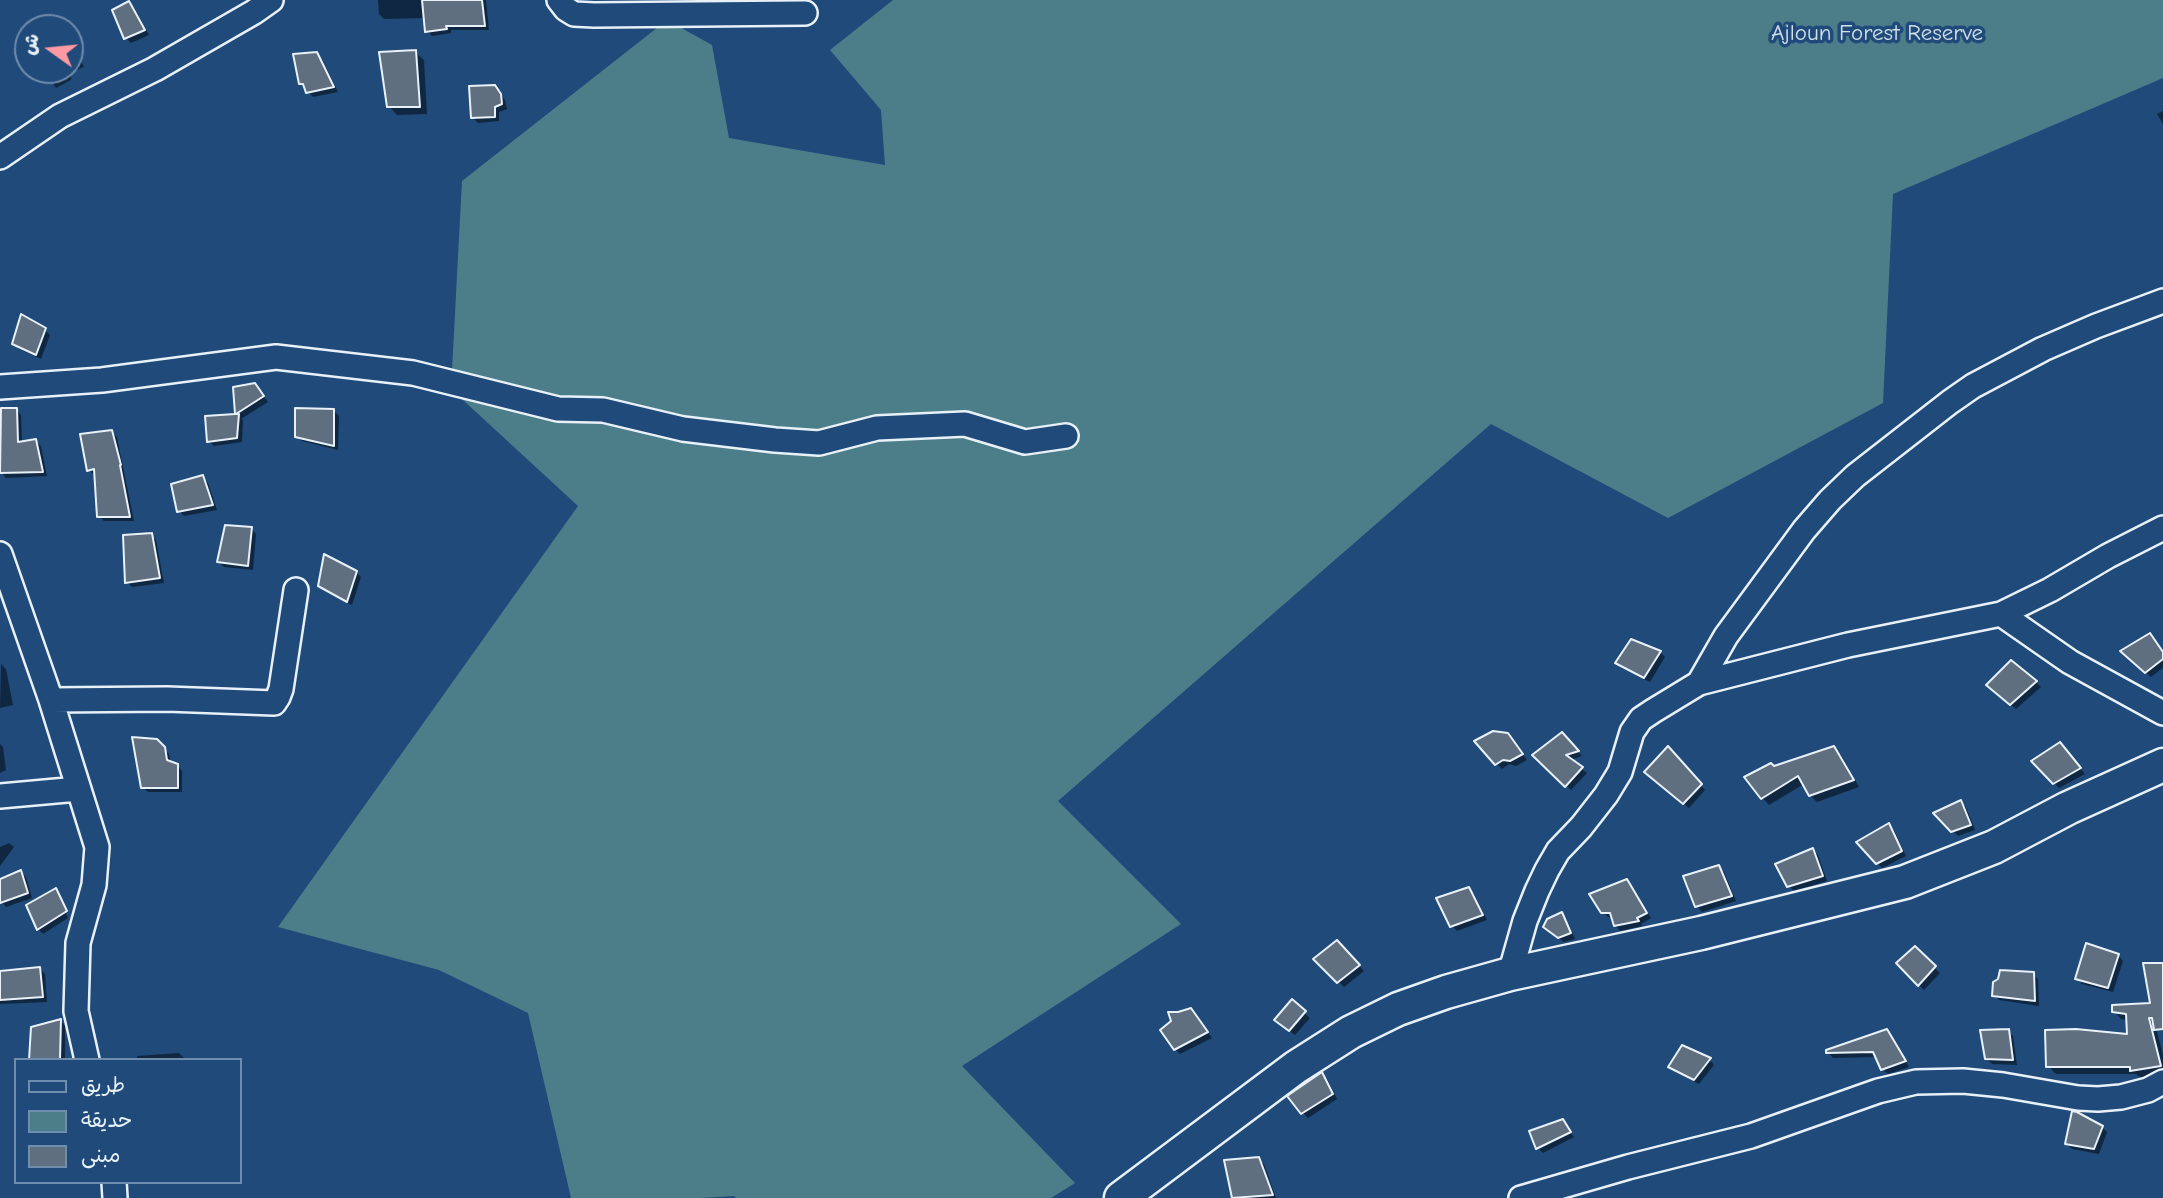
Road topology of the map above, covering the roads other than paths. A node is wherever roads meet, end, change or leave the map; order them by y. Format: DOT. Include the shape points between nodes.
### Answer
graph roads {
  1 [pos="559,0"];
  2 [pos="258,4"];
  3 [pos="805,13"];
  4 [pos="0,157"];
  5 [pos="2163,301"];
  6 [pos="0,387"];
  7 [pos="1066,436"];
  8 [pos="2163,528"];
  9 [pos="0,554"];
  10 [pos="296,590"];
  11 [pos="2001,614"];
  12 [pos="1699,683"];
  13 [pos="51,700"];
  14 [pos="2163,713"];
  15 [pos="2163,765"];
  16 [pos="78,789"];
  17 [pos="0,796"];
  18 [pos="1510,974"];
  19 [pos="87,1058"];
  20 [pos="2163,1082"];
  21 [pos="1121,1198"];
  22 [pos="1521,1198"];
  1 -- 3 [label="street" via="574,13 594,15"];
  2 -- 4 [label="street" via="155,69 60,116"];
  5 -- 12 [label="street" via="2043,349 1973,386 1856,476 1804,530 1726,636"];
  6 -- 7 [label="street" via="102,380 276,356 413,373 558,408 603,410 683,429 775,440 818,443 877,428 965,424 1025,442"];
  8 -- 11 [label="street"];
  9 -- 13 [label="street"];
  10 -- 13 [label="street" via="281,689 274,703"];
  11 -- 12 [label="street" via="1849,645"];
  11 -- 14 [label="street" via="2070,662"];
  12 -- 18 [label="street" via="1641,719 1632,732 1620,772 1558,851 1536,891"];
  13 -- 16 [label="street"];
  15 -- 18 [label="street" via="1994,847 1905,882"];
  16 -- 17 [label="street"];
  16 -- 19 [label="street" via="97,847 94,885 78,943 76,1011"];
  18 -- 21 [label="street" via="1398,1009 1351,1032 1296,1067"];
  20 -- 22 [label="street" via="2148,1090 2098,1099 1963,1081 1916,1082 1751,1136"];
}
